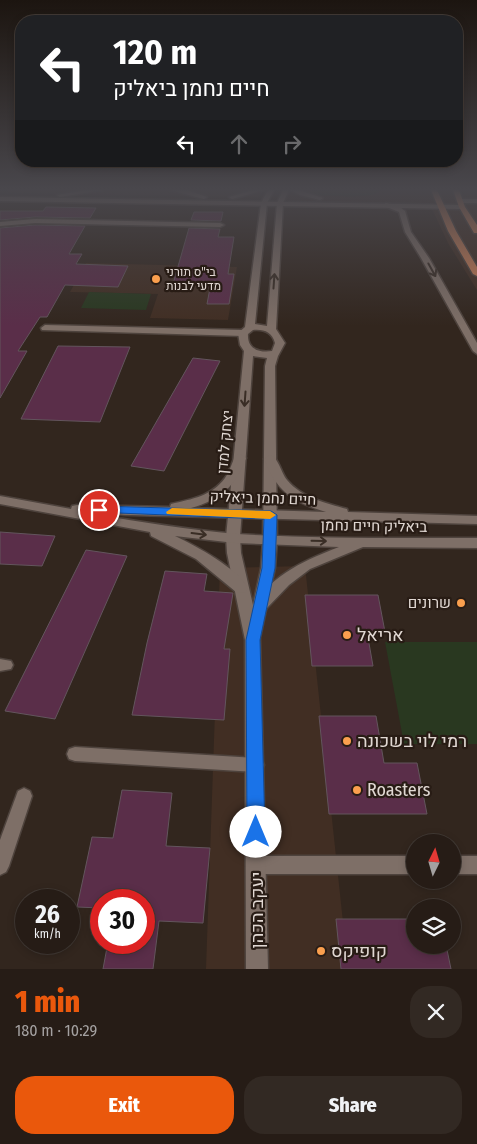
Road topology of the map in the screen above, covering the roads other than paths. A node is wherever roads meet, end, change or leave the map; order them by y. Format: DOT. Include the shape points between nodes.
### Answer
graph roads {
  1 [pos="260,235"];
  2 [pos="278,235"];
  3 [pos="410,235"];
  4 [pos="455,235"];
  5 [pos="477,274"];
  6 [pos="45,328"];
  7 [pos="271,329"];
  8 [pos="246,331"];
  9 [pos="249,350"];
  10 [pos="477,351"];
  11 [pos="273,355"];
  12 [pos="240,458"];
  13 [pos="270,459"];
  14 [pos="0,500"];
  15 [pos="47,508"];
  16 [pos="150,511"];
  17 [pos="235,513"];
  18 [pos="271,515"];
  19 [pos="366,517"];
  20 [pos="477,520"];
  21 [pos="135,525"];
  22 [pos="233,537"];
  23 [pos="270,540"];
  24 [pos="366,542"];
  25 [pos="477,543"];
  26 [pos="242,588"];
  27 [pos="261,605"];
  28 [pos="253,640"];
  29 [pos="75,754"];
  30 [pos="256,765"];
  31 [pos="24,796"];
  32 [pos="256,865"];
  33 [pos="406,865"];
  34 [pos="461,865"];
  35 [pos="477,865"];
  36 [pos="0,866"];
  37 [pos="257,969"];
  1 -- 8 [label="street"];
  7 -- 2 [label="street, one-way"];
  3 -- 10 [label="lane, one-way"];
  4 -- 5 [label="main road"];
  6 -- 8 [label="lane"];
  7 -- 8 [label="street" via="263,327"];
  7 -- 11 [label="street" via="280,343 279,350"];
  8 -- 9 [label="street" via="242,341"];
  9 -- 11 [label="street"];
  9 -- 12 [label="street, יצחק למדן, one-way"];
  11 -- 13 [label="street" via="270,366"];
  12 -- 16 [label="street" via="230,481 214,496"];
  12 -- 17 [label="street, יצחק למדן"];
  13 -- 18 [label="street"];
  13 -- 19 [label="street" via="276,475 297,496 322,507"];
  14 -- 15 [label="street, חיים נחמן ביאליק"];
  15 -- 16 [label="street, חיים נחמן ביאליק"];
  15 -- 21 [label="street, חיים נחמן ביאליק"];
  16 -- 17 [label="street, חיים נחמן ביאליק"];
  17 -- 18 [label="street, חיים נחמן ביאליק"];
  17 -- 22 [label="street, יצחק למדן"];
  18 -- 19 [label="street, חיים נחמן ביאליק"];
  18 -- 23 [label="street"];
  19 -- 20 [label="street, חיים נחמן ביאליק"];
  21 -- 22 [label="street, חיים נחמן ביאליק, one-way"];
  21 -- 26 [label="street" via="200,553"];
  22 -- 23 [label="street, חיים נחמן ביאליק"];
  22 -- 26 [label="street, יעקב הכהן"];
  23 -- 24 [label="street, ביאליק חיים נחמן, one-way"];
  23 -- 27 [label="street, יעקב הכהן"];
  24 -- 25 [label="street, ביאליק חיים נחמן"];
  24 -- 27 [label="street" via="305,566 284,581"];
  26 -- 28 [label="street, יעקב הכהן"];
  27 -- 28 [label="street, יעקב הכהן"];
  28 -- 30 [label="street, יעקב הכהן"];
  29 -- 30 [label="lane"];
  30 -- 32 [label="street, יעקב הכהן"];
  31 -- 36 [label="lane"];
  32 -- 33 [label="lane"];
  32 -- 37 [label="street, יעקב הכהן"];
  34 -- 35 [label="lane"];
}
